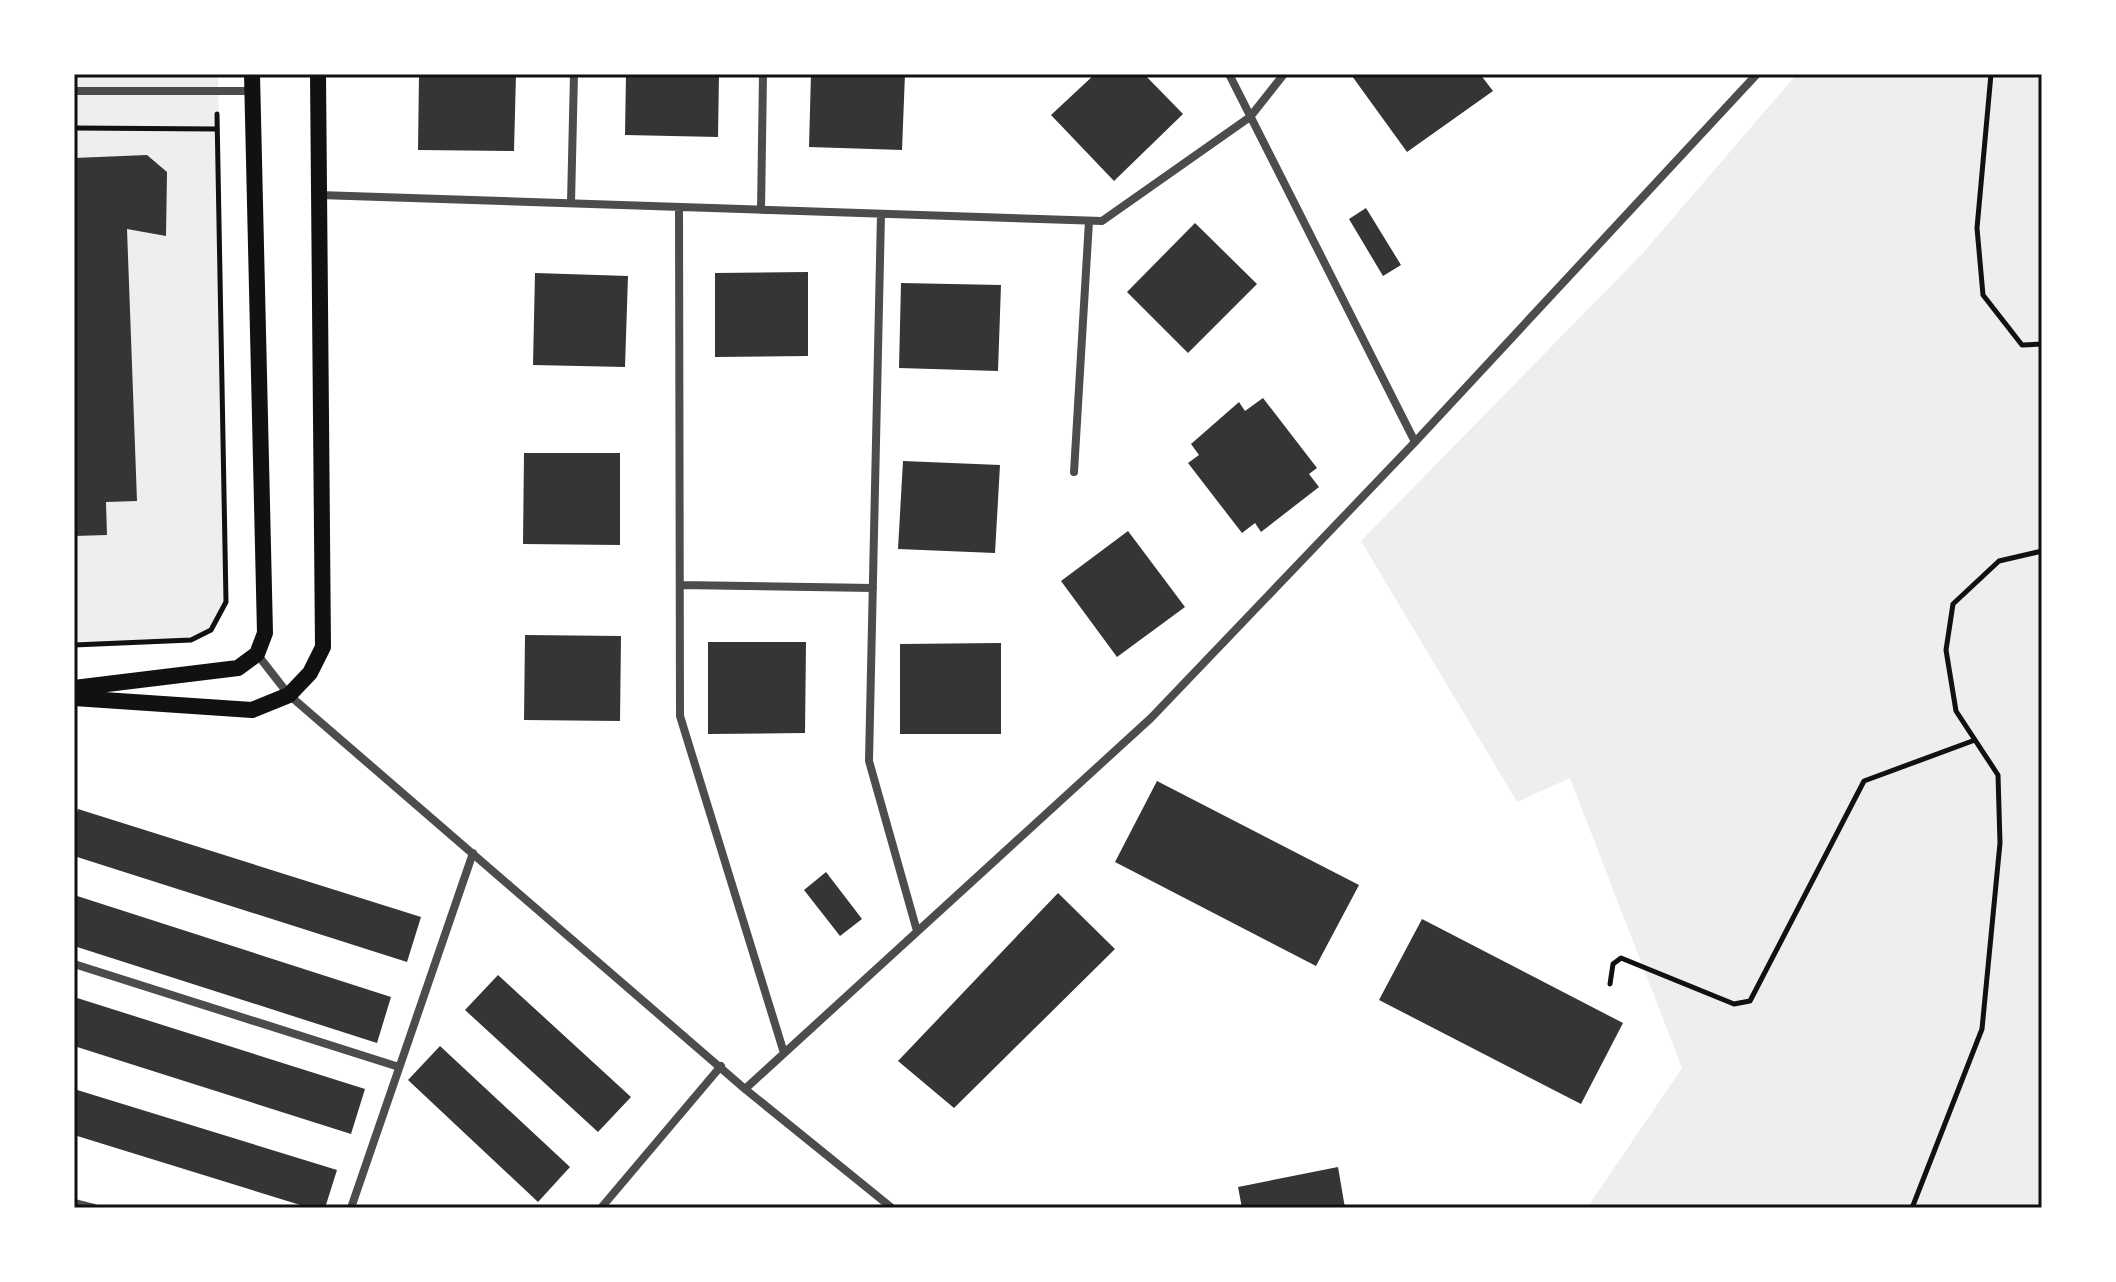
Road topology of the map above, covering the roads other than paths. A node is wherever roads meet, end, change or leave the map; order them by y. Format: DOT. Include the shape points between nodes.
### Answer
graph roads {
  1 [pos="318,74"];
  2 [pos="574,74"];
  3 [pos="763,74"];
  4 [pos="1229,74"];
  5 [pos="1284,74"];
  6 [pos="1757,74"];
  7 [pos="252,82"];
  8 [pos="74,91"];
  9 [pos="1250,117"];
  10 [pos="317,195"];
  11 [pos="571,203"];
  12 [pos="679,207"];
  13 [pos="761,210"];
  14 [pos="881,214"];
  15 [pos="1089,221"];
  16 [pos="1415,442"];
  17 [pos="1074,472"];
  18 [pos="680,585"];
  19 [pos="873,588"];
  20 [pos="257,654"];
  21 [pos="74,688"];
  22 [pos="289,695"];
  23 [pos="74,698"];
  24 [pos="473,853"];
  25 [pos="917,931"];
  26 [pos="74,964"];
  27 [pos="784,1053"];
  28 [pos="721,1066"];
  29 [pos="399,1067"];
  30 [pos="745,1089"];
  31 [pos="74,1203"];
  32 [pos="94,1208"];
  33 [pos="351,1208"];
  34 [pos="601,1208"];
  35 [pos="892,1208"];
  1 -- 10 [label="main road"];
  2 -- 11 [label="street"];
  3 -- 13 [label="street"];
  4 -- 9 [label="street"];
  5 -- 9 [label="street"];
  6 -- 16 [label="street"];
  7 -- 8 [label="street"];
  7 -- 20 [label="main road" via="265,633"];
  9 -- 15 [label="street" via="1102,221"];
  9 -- 16 [label="street"];
  10 -- 11 [label="street"];
  10 -- 22 [label="main road" via="323,647 310,673"];
  11 -- 12 [label="street"];
  12 -- 13 [label="street"];
  12 -- 18 [label="street"];
  13 -- 14 [label="street"];
  14 -- 15 [label="street"];
  14 -- 19 [label="street"];
  15 -- 17 [label="street"];
  16 -- 25 [label="street" via="1151,718"];
  18 -- 19 [label="street"];
  18 -- 27 [label="street" via="680,716"];
  19 -- 25 [label="street" via="869,761"];
  20 -- 21 [label="main road" via="238,668"];
  20 -- 22 [label="street"];
  22 -- 23 [label="main road" via="252,710"];
  22 -- 24 [label="street"];
  24 -- 28 [label="street"];
  24 -- 29 [label="street"];
  25 -- 27 [label="street"];
  26 -- 29 [label="street"];
  27 -- 30 [label="street"];
  28 -- 30 [label="street"];
  28 -- 34 [label="street"];
  29 -- 33 [label="street"];
  30 -- 35 [label="street"];
  31 -- 32 [label="street"];
}
